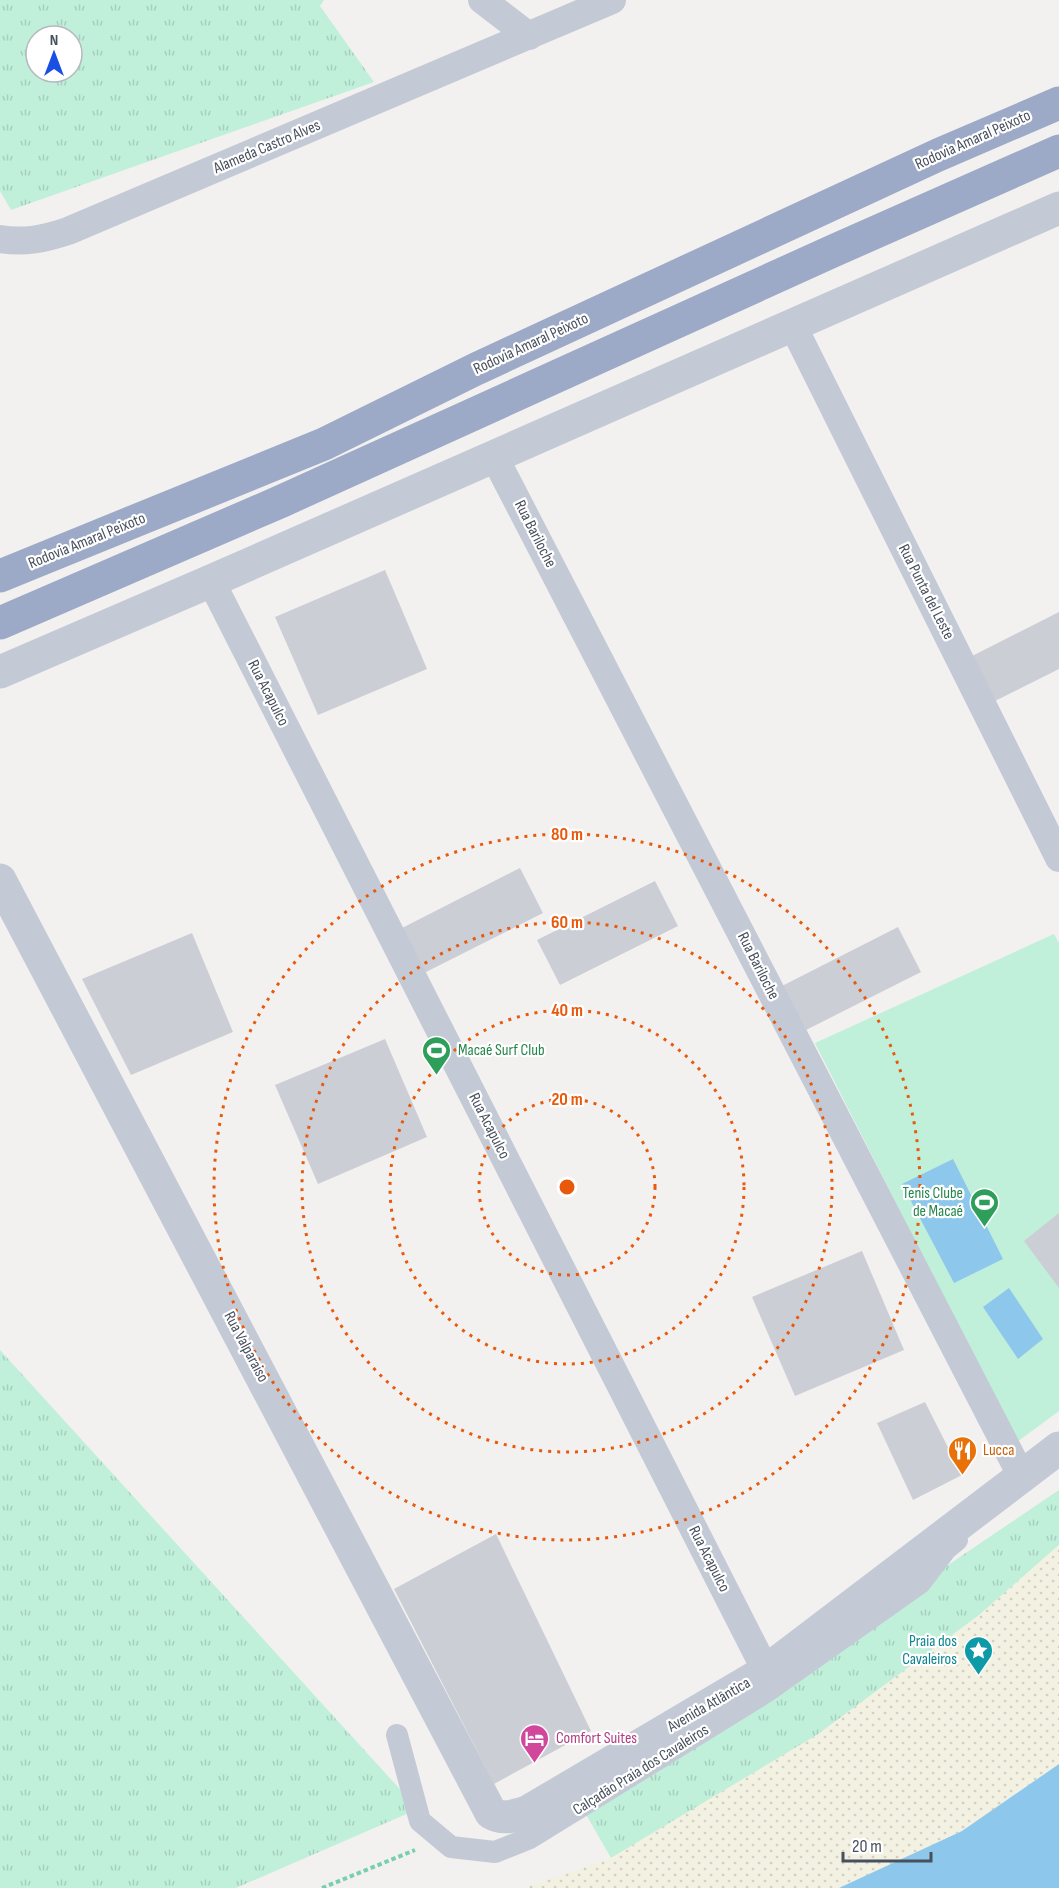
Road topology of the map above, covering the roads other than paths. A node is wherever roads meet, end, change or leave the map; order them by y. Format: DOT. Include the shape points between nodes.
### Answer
graph roads {
  1 [pos="482,0"];
  2 [pos="612,0"];
  3 [pos="530,36"];
  4 [pos="1059,103"];
  5 [pos="1059,151"];
  6 [pos="1059,208"];
  7 [pos="0,239"];
  8 [pos="793,326"];
  9 [pos="494,456"];
  10 [pos="0,576"];
  11 [pos="211,581"];
  12 [pos="0,623"];
  13 [pos="0,672"];
  14 [pos="1059,858"];
  15 [pos="0,880"];
  16 [pos="1059,1448"];
  17 [pos="1059,1464"];
  18 [pos="1022,1476"];
  19 [pos="766,1671"];
  20 [pos="397,1735"];
  21 [pos="491,1813"];
  1 -- 3 [label="street"];
  2 -- 3 [label="street, Alameda Castro Alves"];
  3 -- 7 [label="street, Alameda Castro Alves" via="68,231 25,242"];
  4 -- 10 [label="highway, Rodovia Amaral Peixoto" via="487,364 324,444"];
  5 -- 12 [label="highway" via="293,496"];
  6 -- 8 [label="street"];
  8 -- 9 [label="street"];
  8 -- 14 [label="street, Rua Punta del Leste"];
  9 -- 11 [label="street"];
  9 -- 18 [label="street, Rua Bariloche"];
  11 -- 13 [label="street"];
  11 -- 19 [label="street, Rua Acapulco"];
  15 -- 21 [label="street, Rua Valparaiso"];
  16 -- 18 [label="street, Avenida Atlântica"];
  17 -- 20 [label="street, Calçadão Praia dos Cavaleiros" via="946,1549 920,1583 766,1692 530,1838 495,1852 451,1847 420,1821"];
  18 -- 19 [label="street, Avenida Atlântica"];
  19 -- 21 [label="street, Avenida Atlântica" via="527,1812 502,1817"];
}
